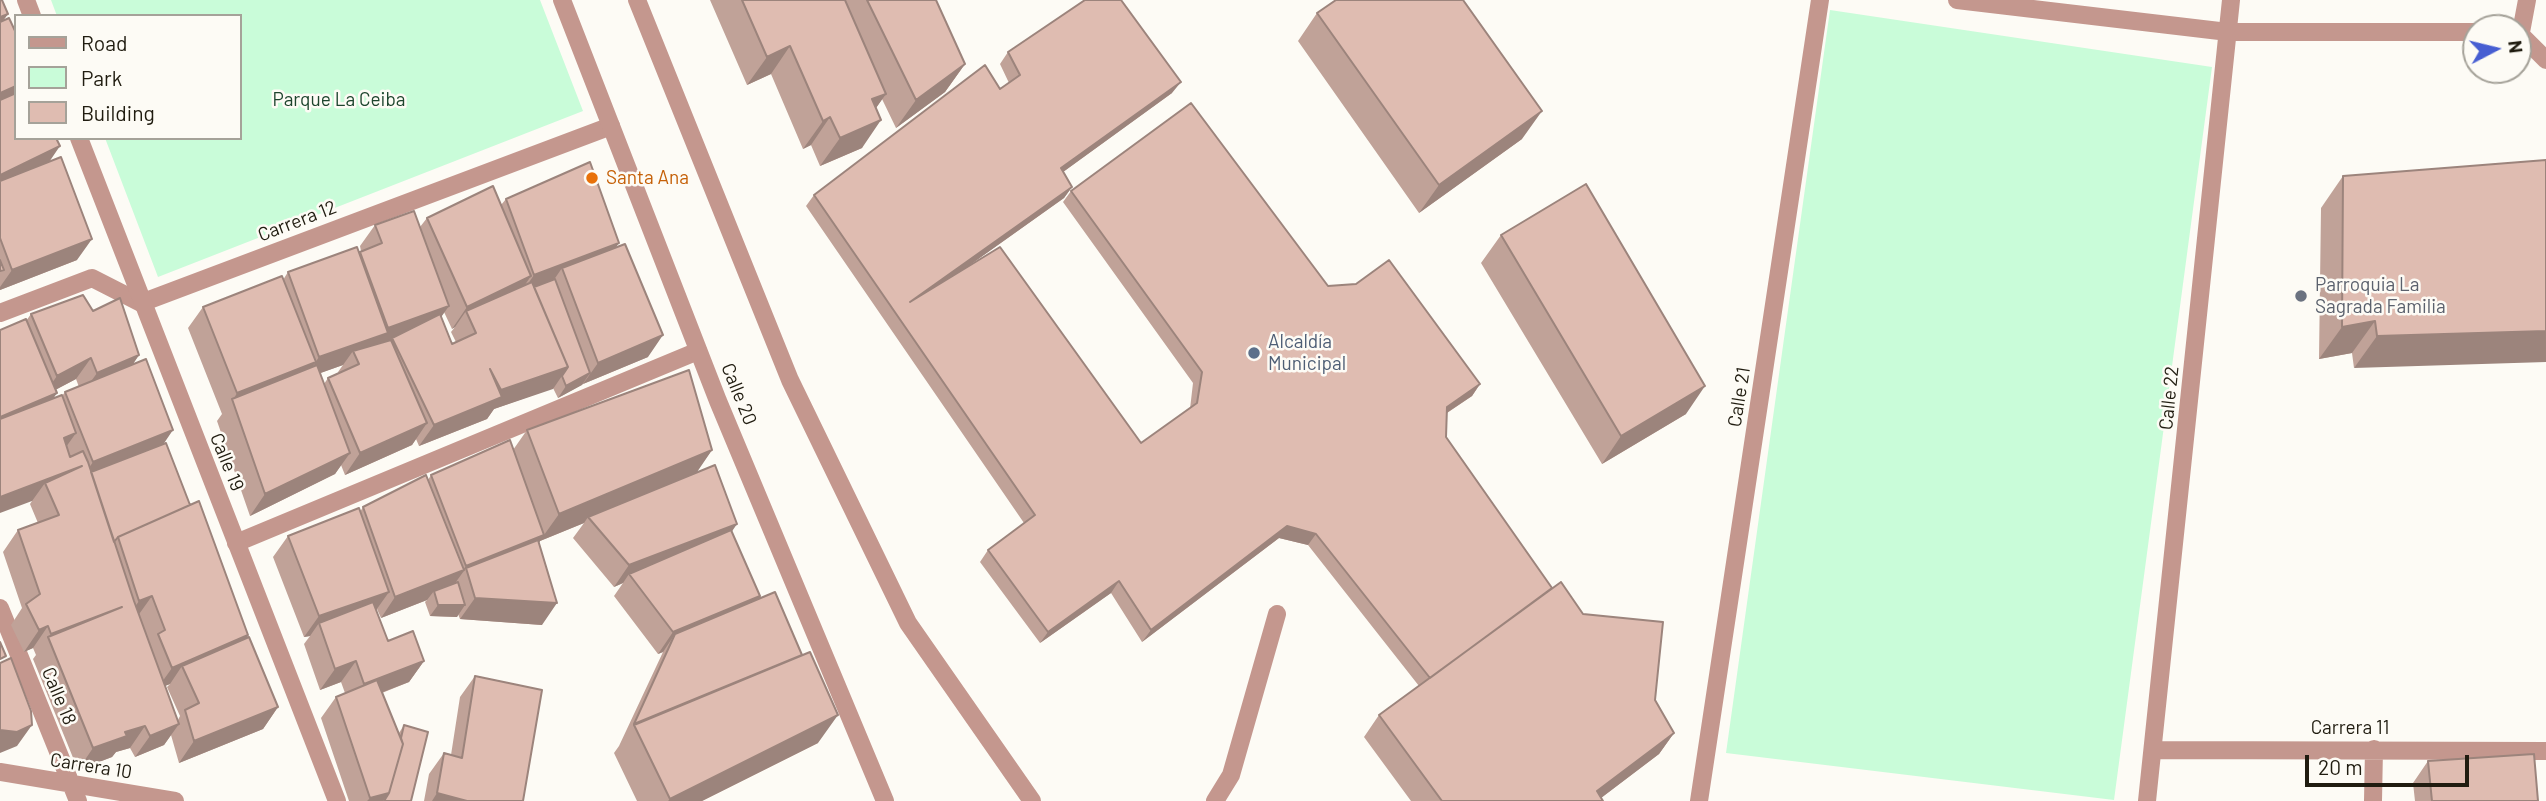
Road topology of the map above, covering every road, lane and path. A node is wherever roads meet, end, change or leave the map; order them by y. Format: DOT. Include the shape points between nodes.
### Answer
graph roads {
  1 [pos="562,0"];
  2 [pos="637,0"];
  3 [pos="1820,0"];
  4 [pos="1957,0"];
  5 [pos="2231,0"];
  6 [pos="2228,32"];
  7 [pos="2462,32"];
  8 [pos="2532,45"];
  9 [pos="2546,60"];
  10 [pos="611,126"];
  11 [pos="80,140"];
  12 [pos="141,303"];
  13 [pos="0,313"];
  14 [pos="698,351"];
  15 [pos="236,543"];
  16 [pos="0,608"];
  17 [pos="1277,614"];
  18 [pos="2374,749"];
  19 [pos="2155,750"];
  20 [pos="2546,751"];
  21 [pos="0,772"];
  22 [pos="76,792"];
  23 [pos="175,801"];
  24 [pos="337,801"];
  25 [pos="886,801"];
  26 [pos="1032,801"];
  27 [pos="1215,801"];
  28 [pos="1699,801"];
  29 [pos="2147,801"];
  30 [pos="2374,801"];
  1 -- 10 [label="street, Calle 20"];
  2 -- 26 [label="street" via="790,380 908,623"];
  3 -- 28 [label="street, Calle 21"];
  4 -- 6 [label="street"];
  5 -- 6 [label="street, Calle 22"];
  6 -- 7 [label="street"];
  6 -- 19 [label="street, Calle 22"];
  8 -- 9 [label="street"];
  10 -- 12 [label="street, Carrera 12"];
  10 -- 14 [label="street, Calle 20"];
  11 -- 12 [label="street, Calle 19"];
  12 -- 13 [label="street" via="92,278"];
  12 -- 15 [label="street, Calle 19"];
  14 -- 15 [label="street"];
  14 -- 25 [label="street, Calle 20"];
  15 -- 24 [label="street, Calle 19"];
  16 -- 22 [label="street, Calle 18"];
  17 -- 27 [label="street" via="1231,775"];
  18 -- 19 [label="street, Carrera 11"];
  18 -- 20 [label="street, Carrera 11"];
  18 -- 30 [label="street"];
  19 -- 29 [label="street, Calle 22"];
  21 -- 22 [label="street, Carrera 10"];
  22 -- 23 [label="street, Carrera 10"];
}
